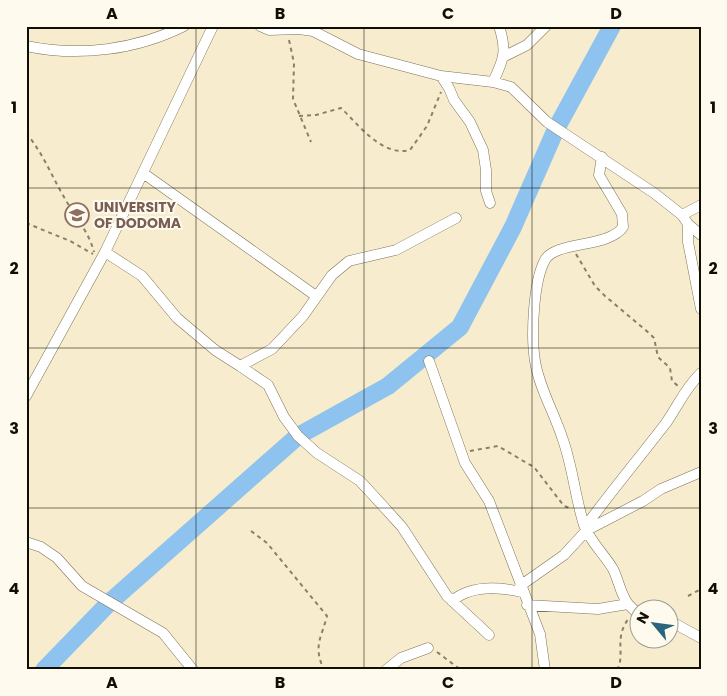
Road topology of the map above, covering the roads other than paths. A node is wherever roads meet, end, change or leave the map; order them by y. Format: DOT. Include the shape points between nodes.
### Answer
graph roads {
  1 [pos="184,26"];
  2 [pos="212,26"];
  3 [pos="260,26"];
  4 [pos="499,26"];
  5 [pos="546,26"];
  6 [pos="26,46"];
  7 [pos="505,56"];
  8 [pos="444,80"];
  9 [pos="493,82"];
  10 [pos="602,157"];
  11 [pos="143,174"];
  12 [pos="490,203"];
  13 [pos="701,205"];
  14 [pos="682,215"];
  15 [pos="456,218"];
  16 [pos="688,224"];
  17 [pos="701,235"];
  18 [pos="105,252"];
  19 [pos="316,296"];
  20 [pos="701,309"];
  21 [pos="429,361"];
  22 [pos="240,366"];
  23 [pos="701,373"];
  24 [pos="26,396"];
  25 [pos="701,472"];
  26 [pos="586,529"];
  27 [pos="26,542"];
  28 [pos="521,589"];
  29 [pos="452,601"];
  30 [pos="527,605"];
  31 [pos="630,605"];
  32 [pos="630,609"];
  33 [pos="680,626"];
  34 [pos="489,635"];
  35 [pos="701,638"];
  36 [pos="428,648"];
  37 [pos="193,670"];
  38 [pos="386,670"];
  39 [pos="545,670"];
  1 -- 6 [label="street" via="135,45 70,52"];
  2 -- 11 [label="street"];
  3 -- 8 [label="street" via="269,30 313,31 358,54"];
  4 -- 7 [label="street"];
  5 -- 7 [label="street" via="527,45"];
  7 -- 9 [label="street"];
  8 -- 9 [label="street"];
  8 -- 12 [label="street" via="483,150"];
  9 -- 10 [label="street" via="511,87 551,125"];
  10 -- 14 [label="street"];
  10 -- 26 [label="street" via="599,175 622,214 623,227 612,235 552,252 545,259 536,296 533,344 540,379 564,441"];
  11 -- 18 [label="street"];
  11 -- 19 [label="street"];
  13 -- 14 [label="street"];
  14 -- 16 [label="street"];
  15 -- 19 [label="street" via="396,250 348,261"];
  16 -- 17 [label="street"];
  16 -- 20 [label="street" via="688,242"];
  18 -- 22 [label="street" via="142,276 177,318"];
  18 -- 24 [label="street"];
  19 -- 22 [label="street" via="304,316 272,349"];
  21 -- 28 [label="street" via="465,463 489,502"];
  22 -- 29 [label="street" via="268,385 298,436 317,453 360,481 402,527"];
  23 -- 26 [label="street" via="685,390 669,419"];
  25 -- 26 [label="street" via="661,489 643,502"];
  26 -- 28 [label="street" via="564,555"];
  26 -- 31 [label="street" via="613,570 622,596"];
  27 -- 37 [label="street" via="57,558 82,586 163,633"];
  28 -- 29 [label="street" via="475,590"];
  28 -- 30 [label="street"];
  29 -- 34 [label="street"];
  30 -- 32 [label="street"];
  30 -- 39 [label="street" via="540,634"];
  33 -- 35 [label="street"];
  36 -- 38 [label="street" via="401,658"];
}
